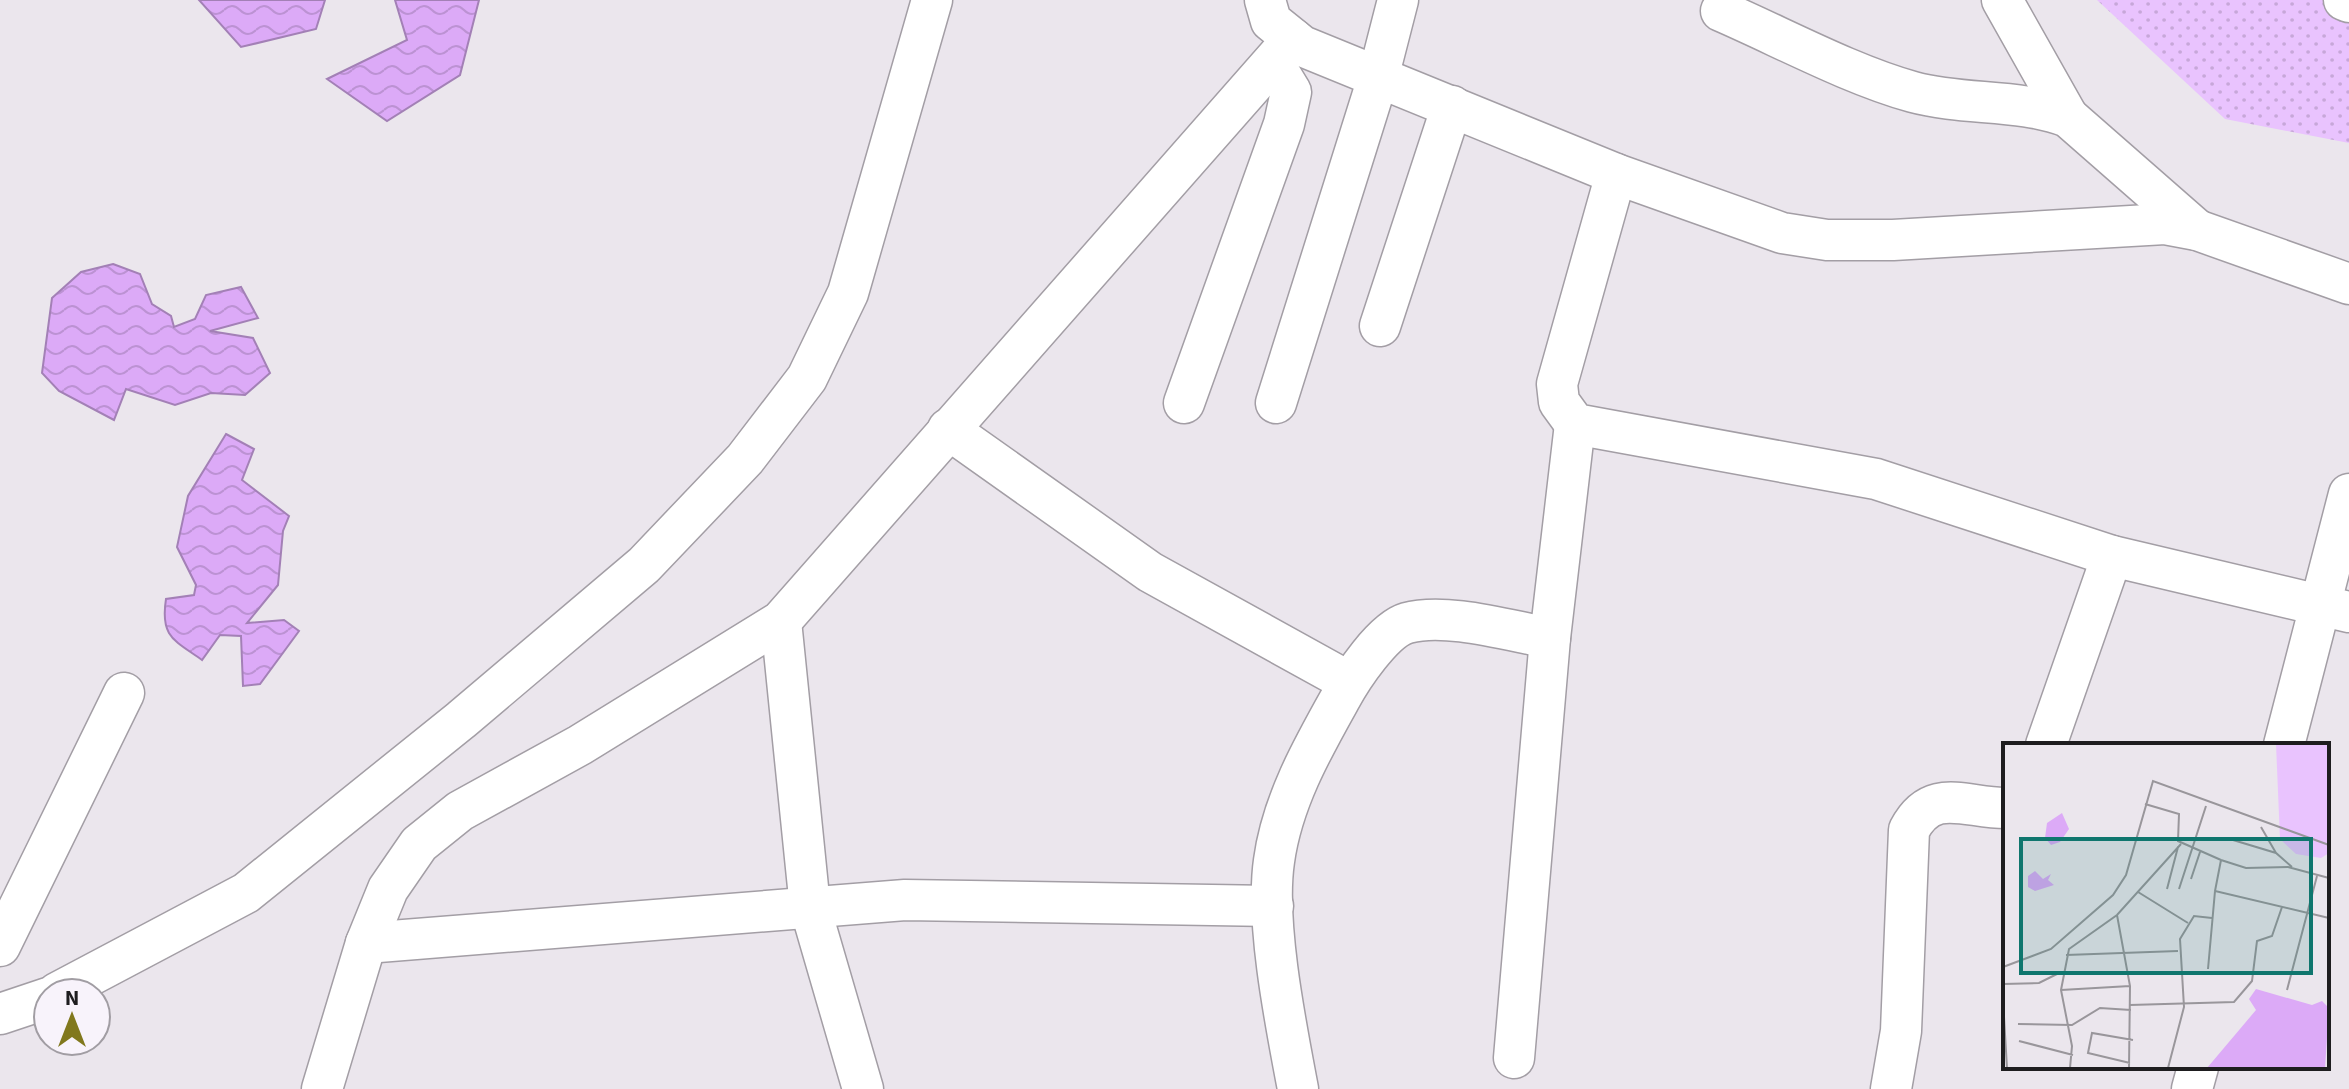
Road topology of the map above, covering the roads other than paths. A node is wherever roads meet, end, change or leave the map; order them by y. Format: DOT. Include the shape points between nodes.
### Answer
graph roads {
  1 [pos="932,0"];
  2 [pos="1265,0"];
  3 [pos="1398,0"];
  4 [pos="2002,0"];
  5 [pos="1721,11"];
  6 [pos="1284,51"];
  7 [pos="1378,78"];
  8 [pos="1452,106"];
  9 [pos="2068,117"];
  10 [pos="1616,174"];
  11 [pos="2197,230"];
  12 [pos="2349,284"];
  13 [pos="1380,326"];
  14 [pos="1184,403"];
  15 [pos="1276,403"];
  16 [pos="1575,424"];
  17 [pos="948,429"];
  18 [pos="2349,494"];
  19 [pos="2112,556"];
  20 [pos="2335,610"];
  21 [pos="781,621"];
  22 [pos="1550,638"];
  23 [pos="1349,682"];
  24 [pos="124,693"];
  25 [pos="2047,743"];
  26 [pos="2285,743"];
  27 [pos="2003,808"];
  28 [pos="1273,906"];
  29 [pos="810,907"];
  30 [pos="366,943"];
  31 [pos="0,946"];
  32 [pos="87,977"];
  33 [pos="32,1003"];
  34 [pos="0,1014"];
  35 [pos="1514,1058"];
  36 [pos="2197,1069"];
  37 [pos="314,1086"];
  38 [pos="863,1089"];
  39 [pos="1298,1089"];
  40 [pos="1891,1089"];
  41 [pos="2192,1089"];
  1 -- 32 [label="street" via="848,293 807,378 745,459 644,565 246,893"];
  2 -- 6 [label="street"];
  3 -- 7 [label="street"];
  4 -- 9 [label="street"];
  5 -- 9 [label="street" via="1911,92 1970,103 2042,107"];
  6 -- 7 [label="street" via="1302,46"];
  6 -- 14 [label="street" via="1291,92 1284,124"];
  6 -- 17 [label="street"];
  7 -- 8 [label="street"];
  7 -- 15 [label="street"];
  8 -- 10 [label="street"];
  8 -- 13 [label="street"];
  9 -- 11 [label="street"];
  10 -- 11 [label="street" via="1782,233 1827,240 2123,224"];
  10 -- 16 [label="street" via="1557,384 1559,402"];
  11 -- 12 [label="street"];
  16 -- 19 [label="street" via="1876,479"];
  16 -- 22 [label="street"];
  17 -- 21 [label="street"];
  17 -- 23 [label="street" via="1150,572"];
  18 -- 20 [label="street"];
  19 -- 20 [label="street"];
  19 -- 25 [label="street"];
  20 -- 26 [label="street"];
  21 -- 29 [label="street"];
  21 -- 30 [label="street" via="580,745 460,811 419,844 388,889"];
  22 -- 23 [label="street" via="1419,620 1389,634"];
  22 -- 35 [label="street"];
  23 -- 28 [label="street" via="1308,756 1287,809 1274,861"];
  24 -- 31 [label="street"];
  27 -- 40 [label="street" via="1945,801 1929,805 1909,830 1901,1031"];
  28 -- 29 [label="street" via="905,900"];
  28 -- 39 [label="street"];
  29 -- 30 [label="street"];
  29 -- 38 [label="street"];
  30 -- 37 [label="street"];
  33 -- 34 [label="street"];
  36 -- 41 [label="street"];
}
